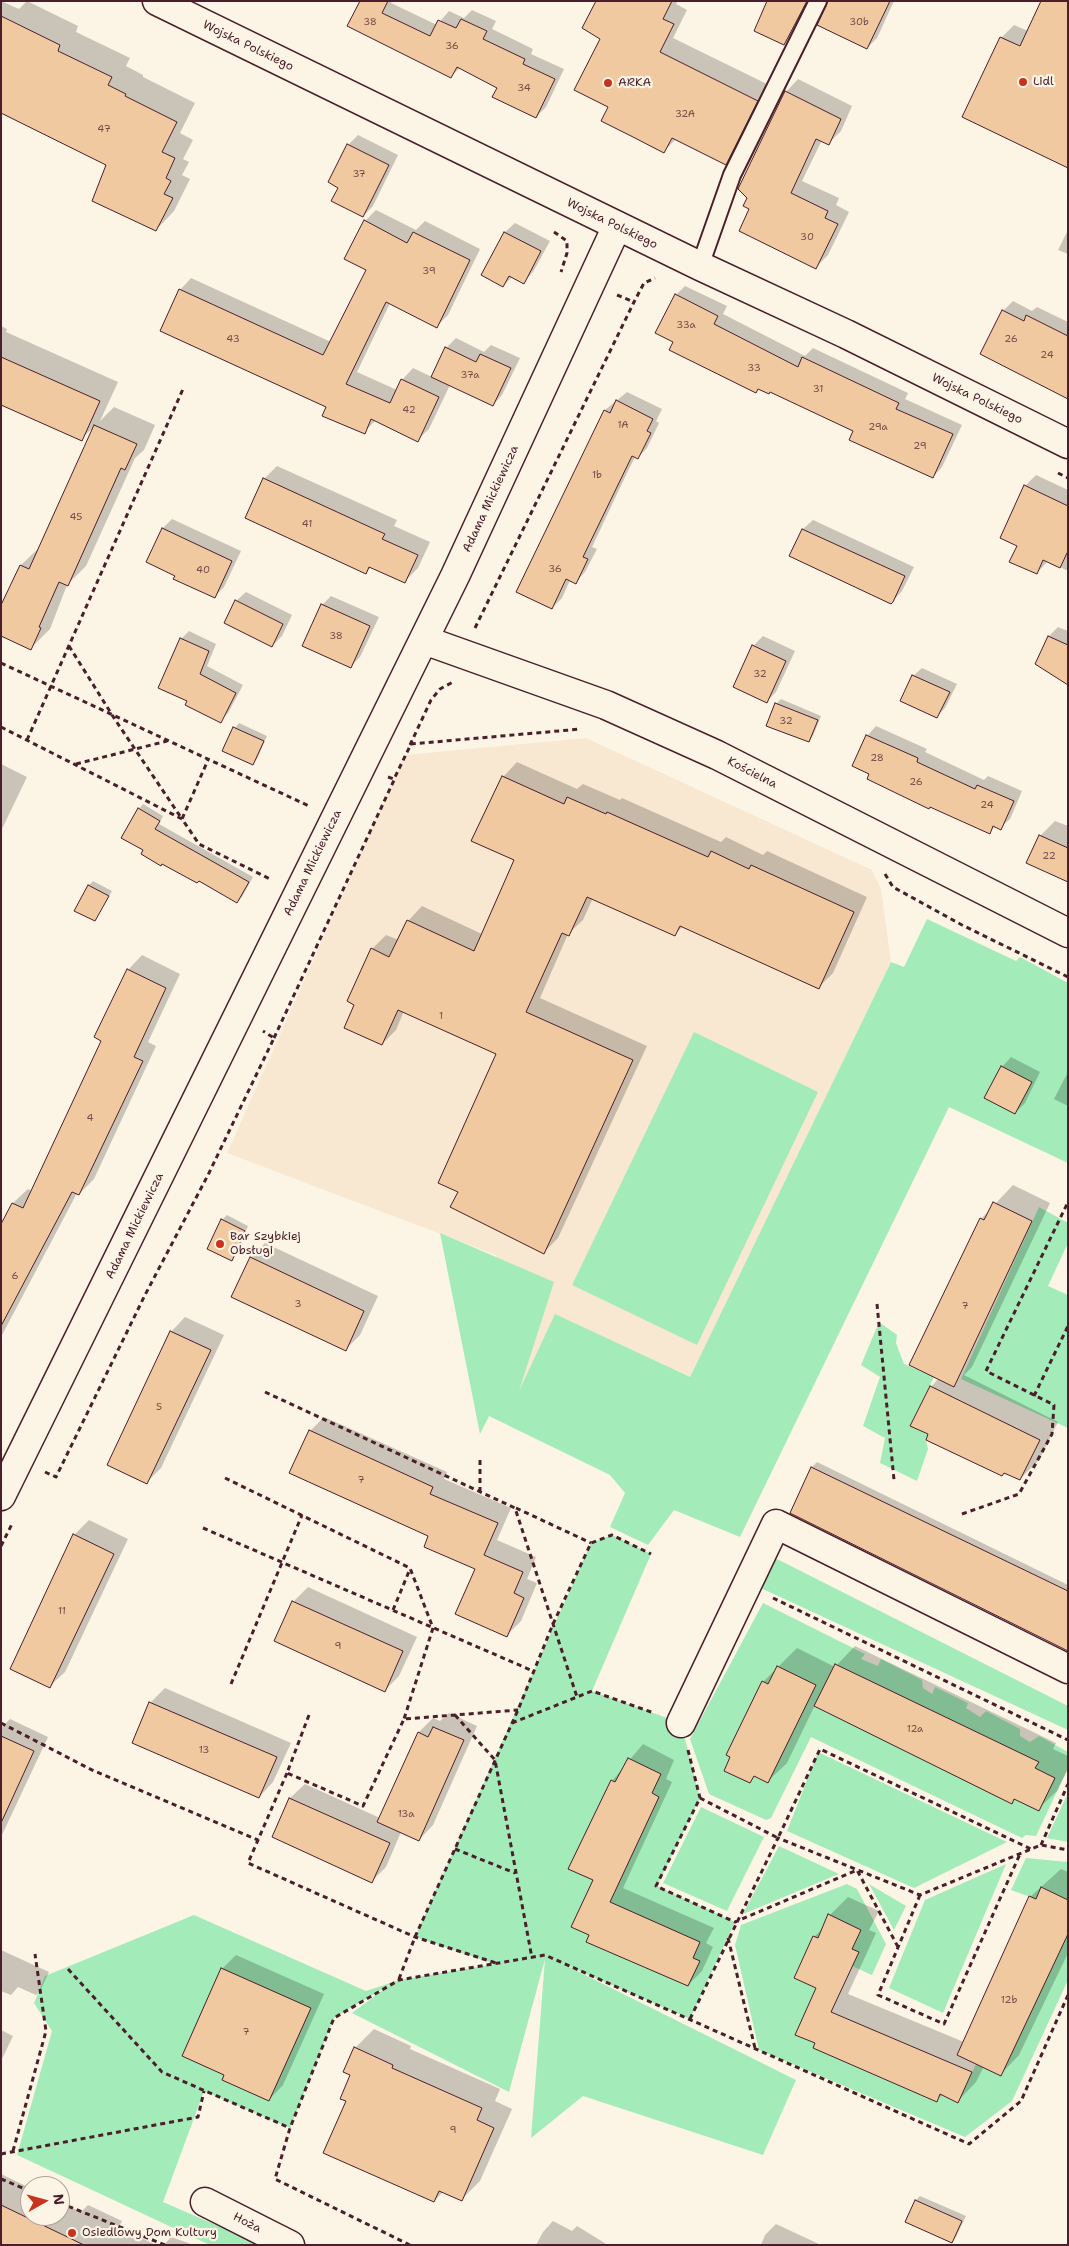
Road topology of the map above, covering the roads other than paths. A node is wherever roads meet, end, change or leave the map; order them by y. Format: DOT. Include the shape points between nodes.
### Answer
graph roads {
  1 [pos="157,1"];
  2 [pos="818,1"];
  3 [pos="616,226"];
  4 [pos="700,266"];
  5 [pos="1068,444"];
  6 [pos="424,640"];
  7 [pos="1068,933"];
  8 [pos="1,1496"];
  9 [pos="1068,1669"];
  10 [pos="681,1723"];
  11 [pos="204,2202"];
  12 [pos="290,2245"];
  1 -- 3 [label="street, Wojska Polskiego"];
  2 -- 4 [label="lane" via="732,175"];
  3 -- 4 [label="street, Wojska Polskiego"];
  3 -- 6 [label="street, Adama Mickiewicza"];
  4 -- 5 [label="street, Wojska Polskiego"];
  6 -- 7 [label="street, Kościelna" via="606,705 717,755"];
  6 -- 8 [label="street, Adama Mickiewicza"];
  9 -- 10 [label="street" via="776,1524"];
  11 -- 12 [label="street, Hoża"];
}
